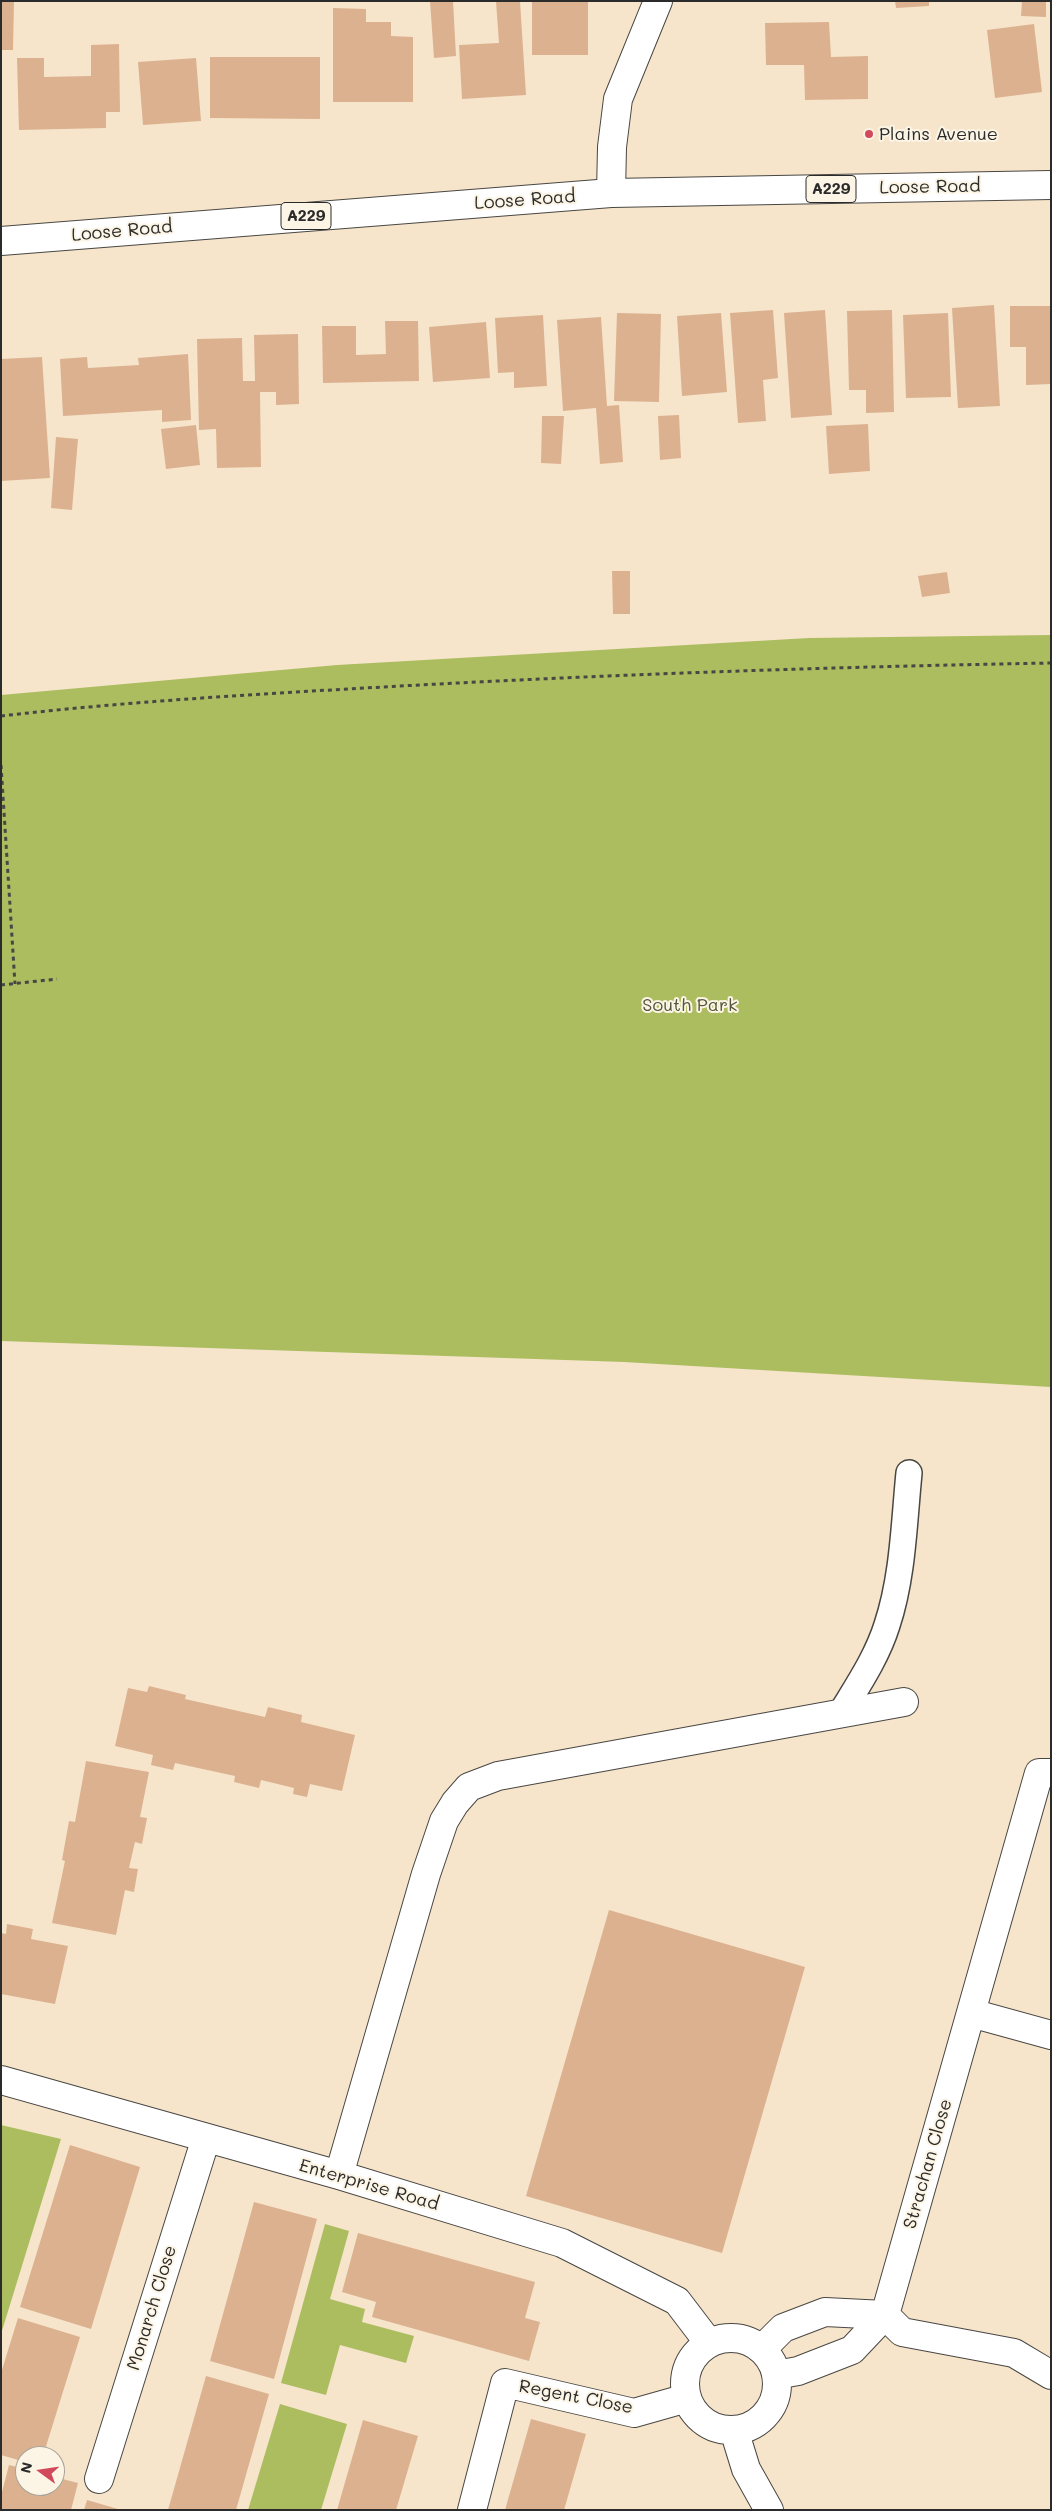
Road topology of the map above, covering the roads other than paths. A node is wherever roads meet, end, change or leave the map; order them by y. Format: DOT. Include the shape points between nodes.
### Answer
graph roads {
  1 [pos="658,1"];
  2 [pos="1051,185"];
  3 [pos="611,193"];
  4 [pos="1,241"];
  5 [pos="909,1473"];
  6 [pos="904,1702"];
  7 [pos="841,1713"];
  8 [pos="1051,1773"];
  9 [pos="971,2014"];
  10 [pos="1051,2035"];
  11 [pos="1,2080"];
  12 [pos="206,2138"];
  13 [pos="339,2175"];
  14 [pos="885,2315"];
  15 [pos="709,2343"];
  16 [pos="762,2349"];
  17 [pos="776,2375"];
  18 [pos="1051,2375"];
  19 [pos="687,2398"];
  20 [pos="734,2430"];
  21 [pos="99,2479"];
  22 [pos="472,2510"];
  23 [pos="769,2510"];
  1 -- 3 [label="main road" via="618,99 614,118"];
  2 -- 3 [label="main road, Loose Road / A229"];
  3 -- 4 [label="main road, Loose Road / A229"];
  5 -- 7 [label="lane" via="896,1592 887,1625 875,1656"];
  6 -- 7 [label="main road"];
  7 -- 13 [label="main road" via="498,1776 469,1787 454,1803 444,1821 426,1874"];
  8 -- 9 [label="main road, Strachan Close" via="1040,1773"];
  9 -- 10 [label="main road"];
  9 -- 14 [label="main road, Strachan Close"];
  11 -- 12 [label="main road, Enterprise Road"];
  12 -- 13 [label="main road, Enterprise Road"];
  12 -- 21 [label="main road, Monarch Close"];
  13 -- 15 [label="main road, Enterprise Road" via="562,2243 677,2301"];
  14 -- 16 [label="main road" via="826,2312 783,2328"];
  14 -- 17 [label="main road, Strachan Close" via="852,2350 798,2371"];
  14 -- 18 [label="main road" via="902,2332 1014,2353"];
  15 -- 16 [label="main road" via="727,2337 747,2340"];
  15 -- 19 [label="main road" via="692,2361 684,2382"];
  16 -- 17 [label="main road" via="772,2361"];
  17 -- 20 [label="main road" via="775,2398 765,2415 749,2426"];
  19 -- 20 [label="main road" via="698,2416 713,2427"];
  19 -- 22 [label="main road, Regent Close" via="634,2413 505,2383"];
  20 -- 23 [label="main road" via="746,2470"];
}
